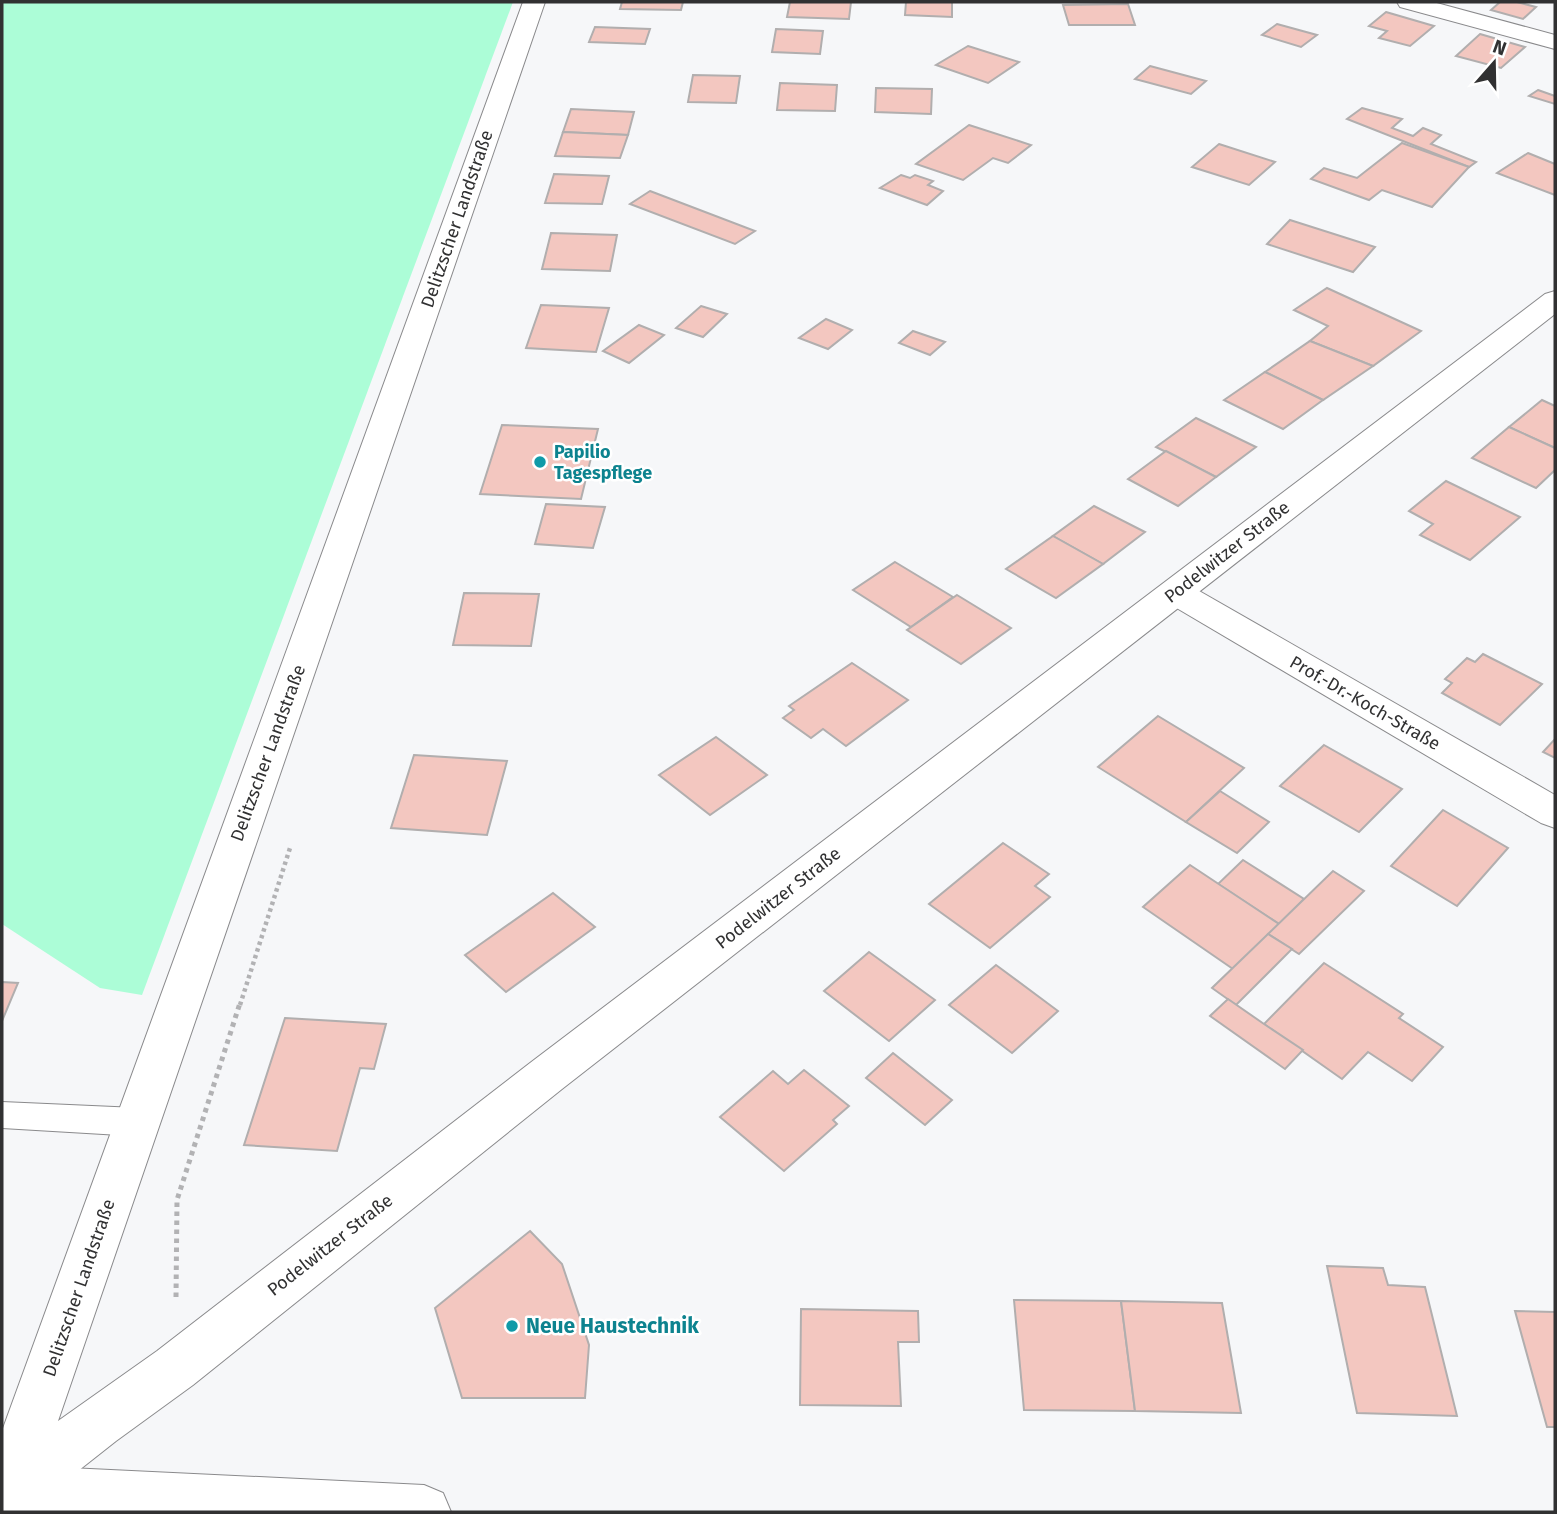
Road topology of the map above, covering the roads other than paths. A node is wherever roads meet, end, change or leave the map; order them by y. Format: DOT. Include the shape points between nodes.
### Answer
graph roads {
  1 [pos="534,2"];
  2 [pos="1408,2"];
  3 [pos="1555,42"];
  4 [pos="1554,302"];
  5 [pos="1175,592"];
  6 [pos="1555,813"];
  7 [pos="2,1115"];
  8 [pos="137,1122"];
  9 [pos="3,1498"];
  10 [pos="424,1512"];
  1 -- 8 [label="street, Delitzscher Landstraße"];
  2 -- 3 [label="street"];
  4 -- 5 [label="street, Podelwitzer Straße"];
  5 -- 6 [label="street, Prof.-Dr.-Koch-Straße"];
  5 -- 9 [label="street, Podelwitzer Straße"];
  7 -- 8 [label="lane"];
  8 -- 9 [label="street, Delitzscher Landstraße"];
  9 -- 10 [label="street"];
}
